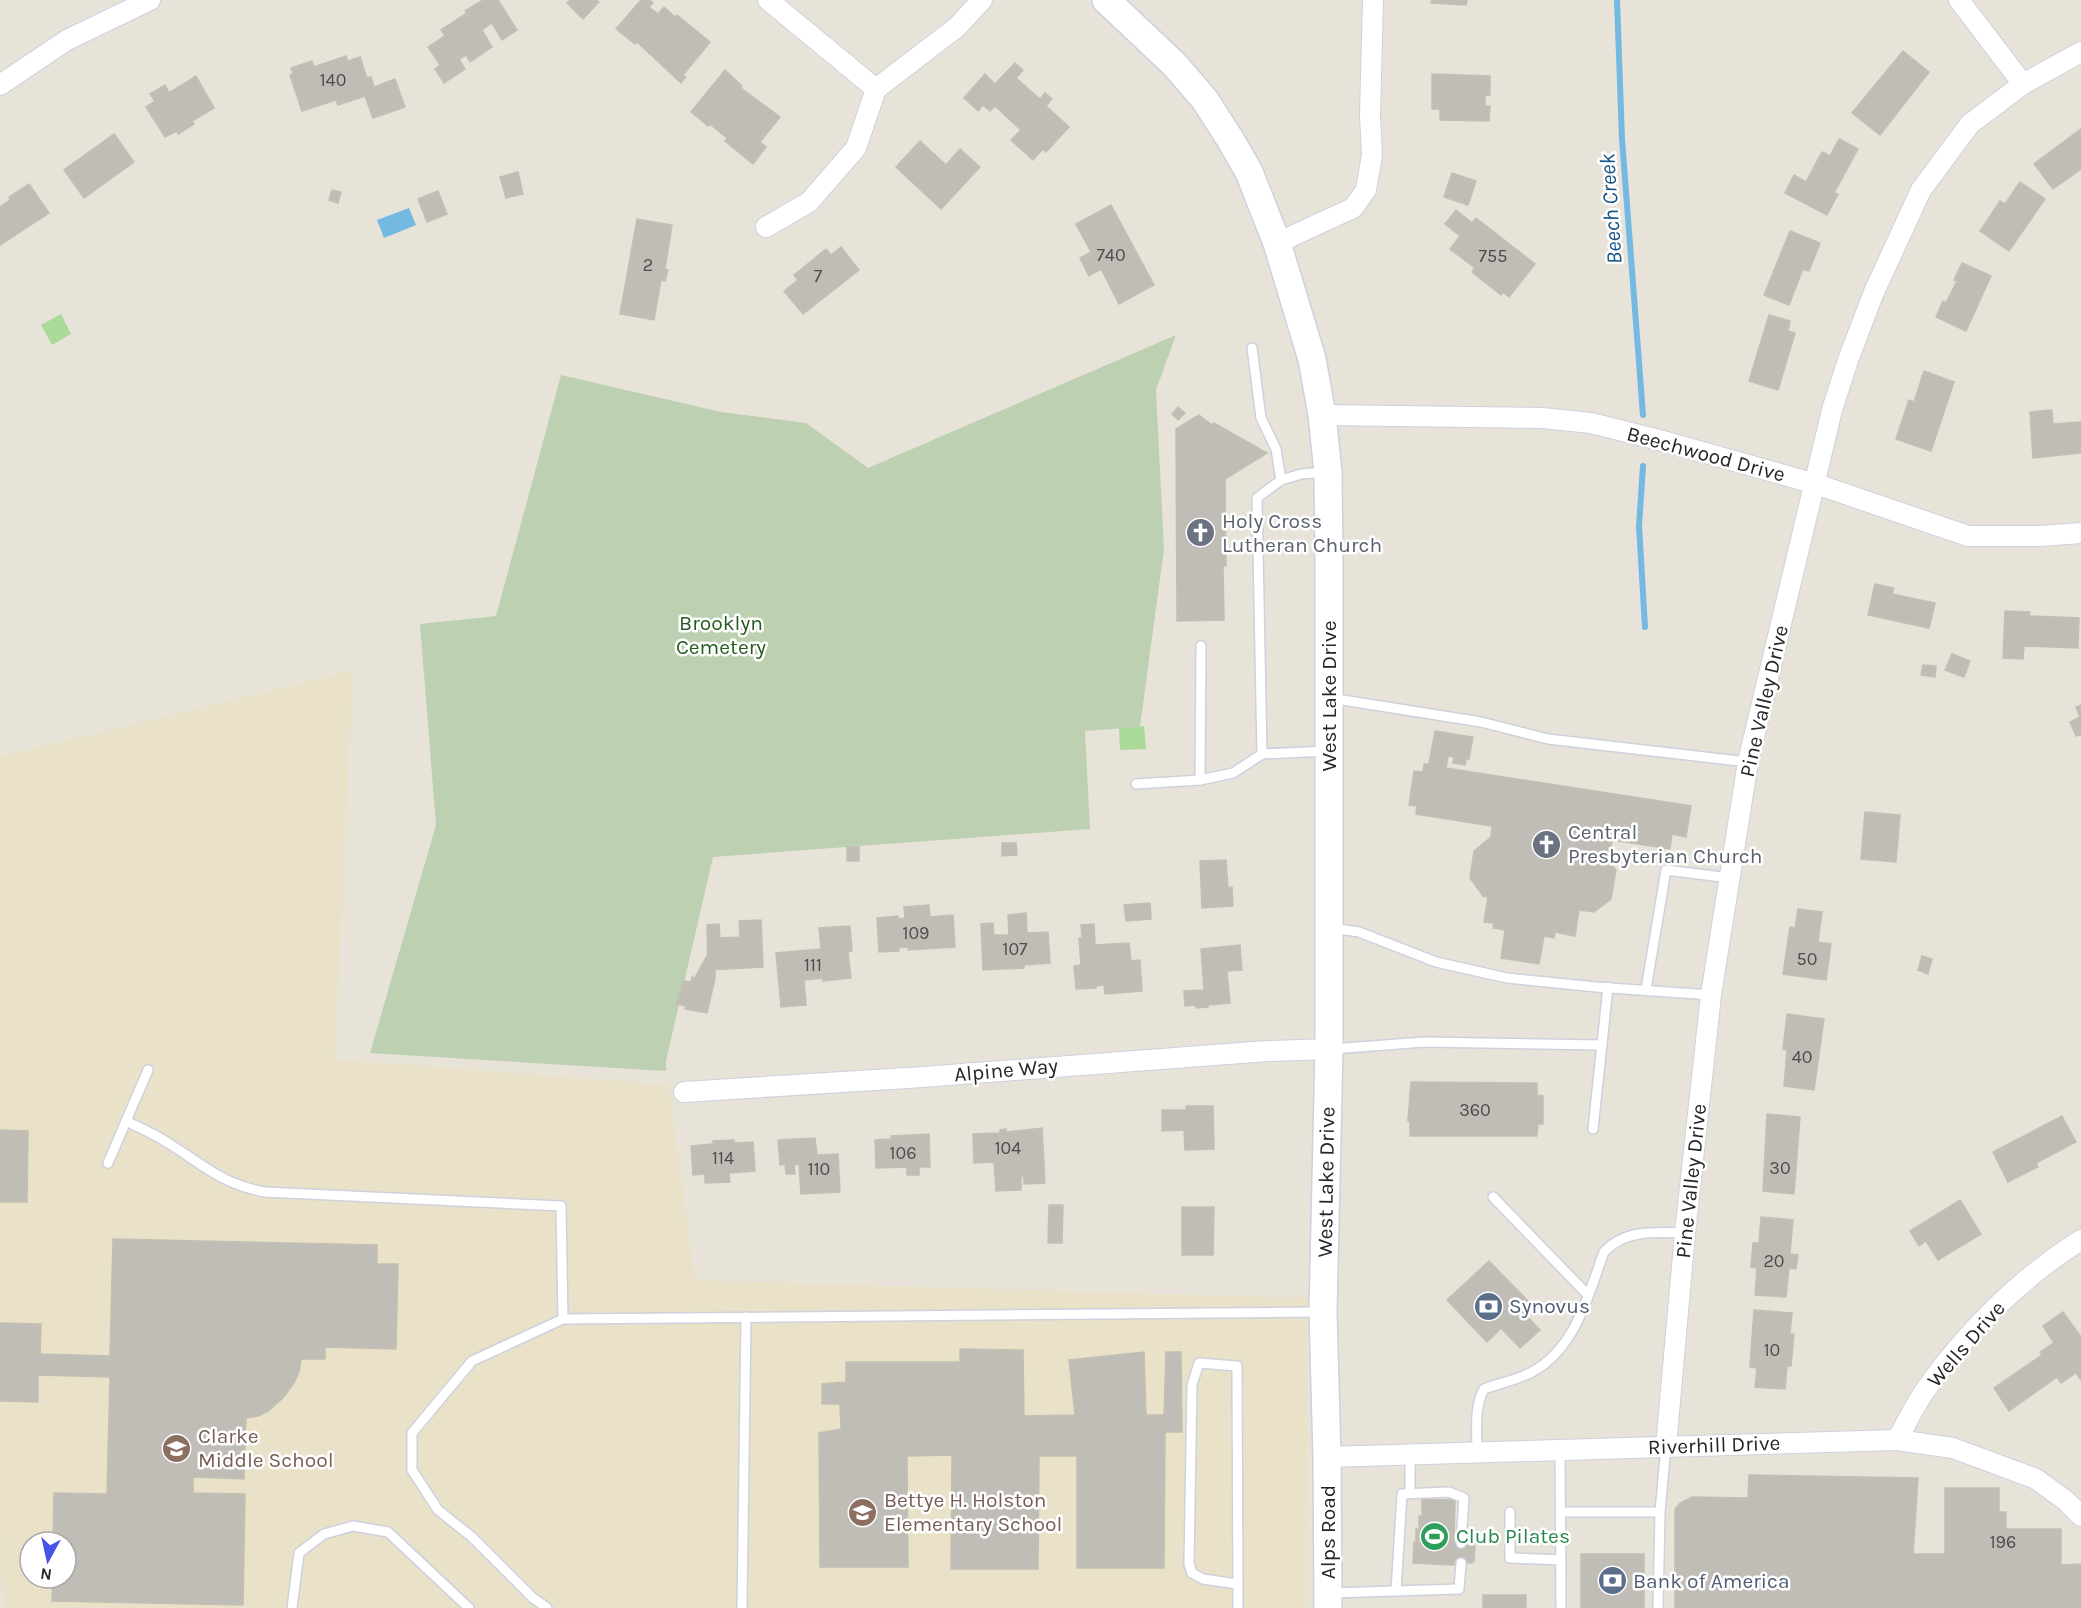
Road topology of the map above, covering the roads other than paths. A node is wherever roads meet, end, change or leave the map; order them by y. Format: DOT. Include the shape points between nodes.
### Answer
graph roads {
  1 [pos="150,0"];
  2 [pos="768,0"];
  3 [pos="982,0"];
  4 [pos="1106,0"];
  5 [pos="1373,0"];
  6 [pos="1959,0"];
  7 [pos="2081,52"];
  8 [pos="2023,84"];
  9 [pos="0,85"];
  10 [pos="876,89"];
  11 [pos="766,227"];
  12 [pos="1277,243"];
  13 [pos="1252,348"];
  14 [pos="1322,415"];
  15 [pos="1328,472"];
  16 [pos="1281,480"];
  17 [pos="1816,484"];
  18 [pos="2081,533"];
  19 [pos="1201,646"];
  20 [pos="1329,698"];
  21 [pos="1329,751"];
  22 [pos="1262,754"];
  23 [pos="1748,762"];
  24 [pos="1200,780"];
  25 [pos="1136,784"];
  26 [pos="1730,878"];
  27 [pos="1329,928"];
  28 [pos="1608,987"];
  29 [pos="1646,989"];
  30 [pos="1711,994"];
  31 [pos="1602,1045"];
  32 [pos="1329,1049"];
  33 [pos="148,1070"];
  34 [pos="684,1092"];
  35 [pos="126,1121"];
  36 [pos="1593,1129"];
  37 [pos="108,1163"];
  38 [pos="1493,1197"];
  39 [pos="1685,1233"];
  40 [pos="2081,1240"];
  41 [pos="1588,1295"];
  42 [pos="1323,1312"];
  43 [pos="746,1317"];
  44 [pos="563,1319"];
  45 [pos="1897,1440"];
  46 [pos="1666,1446"];
  47 [pos="1560,1450"];
  48 [pos="1477,1452"];
  49 [pos="1410,1454"];
  50 [pos="1327,1457"];
  51 [pos="1410,1493"];
  52 [pos="1510,1512"];
  53 [pos="1561,1512"];
  54 [pos="1660,1512"];
  55 [pos="2081,1516"];
  56 [pos="1461,1543"];
  57 [pos="1561,1560"];
  58 [pos="1461,1563"];
  59 [pos="1237,1584"];
  60 [pos="1396,1591"];
  61 [pos="1328,1601"];
  62 [pos="292,1608"];
  63 [pos="469,1608"];
  64 [pos="547,1608"];
  65 [pos="742,1608"];
  66 [pos="1238,1608"];
  67 [pos="1561,1608"];
  68 [pos="1658,1608"];
  1 -- 9 [label="street" via="67,40"];
  2 -- 10 [label="street"];
  3 -- 10 [label="street" via="957,27"];
  4 -- 12 [label="main road, West Lake Drive" via="1175,65 1205,100 1249,172"];
  5 -- 12 [label="street" via="1372,155 1366,190 1353,208"];
  6 -- 8 [label="street"];
  7 -- 8 [label="street, Pine Valley Drive"];
  8 -- 17 [label="street, Pine Valley Drive" via="1970,124 1921,190 1848,360"];
  10 -- 11 [label="street" via="856,148 809,202"];
  12 -- 14 [label="main road, West Lake Drive" via="1312,359"];
  13 -- 16 [label="lane" via="1261,418 1276,449"];
  14 -- 15 [label="main road, West Lake Drive"];
  14 -- 17 [label="street, Beechwood Drive" via="1542,418 1591,423"];
  15 -- 16 [label="lane"];
  15 -- 20 [label="main road, West Lake Drive"];
  16 -- 22 [label="lane" via="1257,498"];
  17 -- 18 [label="street, Beechwood Drive" via="1968,536"];
  17 -- 23 [label="street, Pine Valley Drive"];
  19 -- 24 [label="lane"];
  20 -- 21 [label="main road, West Lake Drive"];
  20 -- 23 [label="lane" via="1481,722 1548,739"];
  21 -- 22 [label="lane"];
  21 -- 27 [label="main road, West Lake Drive"];
  22 -- 24 [label="lane" via="1233,773"];
  23 -- 26 [label="street, Pine Valley Drive"];
  24 -- 25 [label="lane"];
  26 -- 29 [label="lane" via="1666,870"];
  26 -- 30 [label="street, Pine Valley Drive"];
  27 -- 28 [label="lane" via="1359,932 1436,962 1507,978"];
  27 -- 32 [label="main road, West Lake Drive"];
  28 -- 29 [label="lane"];
  28 -- 31 [label="lane"];
  29 -- 30 [label="lane"];
  30 -- 39 [label="street, Pine Valley Drive"];
  31 -- 32 [label="lane" via="1425,1042"];
  31 -- 36 [label="lane"];
  32 -- 34 [label="street, Alpine Way"];
  32 -- 42 [label="main road, West Lake Drive"];
  33 -- 35 [label="lane"];
  35 -- 37 [label="lane"];
  35 -- 44 [label="lane" via="168,1143 216,1176 255,1190 561,1206"];
  38 -- 41 [label="lane"];
  39 -- 41 [label="lane" via="1637,1234 1611,1244 1604,1252"];
  39 -- 46 [label="street, Pine Valley Drive"];
  40 -- 45 [label="street, Wells Drive" via="2002,1300 1979,1323 1924,1393"];
  41 -- 48 [label="lane" via="1575,1328 1543,1364 1484,1389"];
  42 -- 43 [label="lane"];
  42 -- 50 [label="main road, West Lake Drive"];
  43 -- 44 [label="lane"];
  43 -- 65 [label="lane"];
  44 -- 64 [label="lane" via="472,1361 412,1433 412,1470 438,1510"];
  45 -- 46 [label="street, Riverhill Drive"];
  45 -- 55 [label="street, Riverhill Drive" via="1953,1448 2036,1479"];
  46 -- 47 [label="street, Riverhill Drive"];
  46 -- 54 [label="lane"];
  47 -- 48 [label="street, Riverhill Drive"];
  47 -- 53 [label="lane"];
  48 -- 49 [label="street, Riverhill Drive"];
  49 -- 50 [label="street, Riverhill Drive"];
  49 -- 51 [label="lane"];
  50 -- 61 [label="main road, Alps Road"];
  51 -- 56 [label="lane" via="1449,1492 1464,1498"];
  51 -- 60 [label="lane" via="1402,1494"];
  52 -- 57 [label="lane" via="1510,1558"];
  53 -- 54 [label="lane"];
  53 -- 57 [label="lane"];
  54 -- 68 [label="lane"];
  57 -- 67 [label="lane"];
  58 -- 60 [label="lane" via="1459,1588"];
  59 -- 59 [label="lane" via="1238,1366 1199,1363 1192,1385 1189,1564 1192,1573 1203,1580"];
  59 -- 66 [label="lane"];
  60 -- 61 [label="lane"];
  62 -- 63 [label="lane" via="299,1553 324,1534 353,1526 388,1532"];
}
